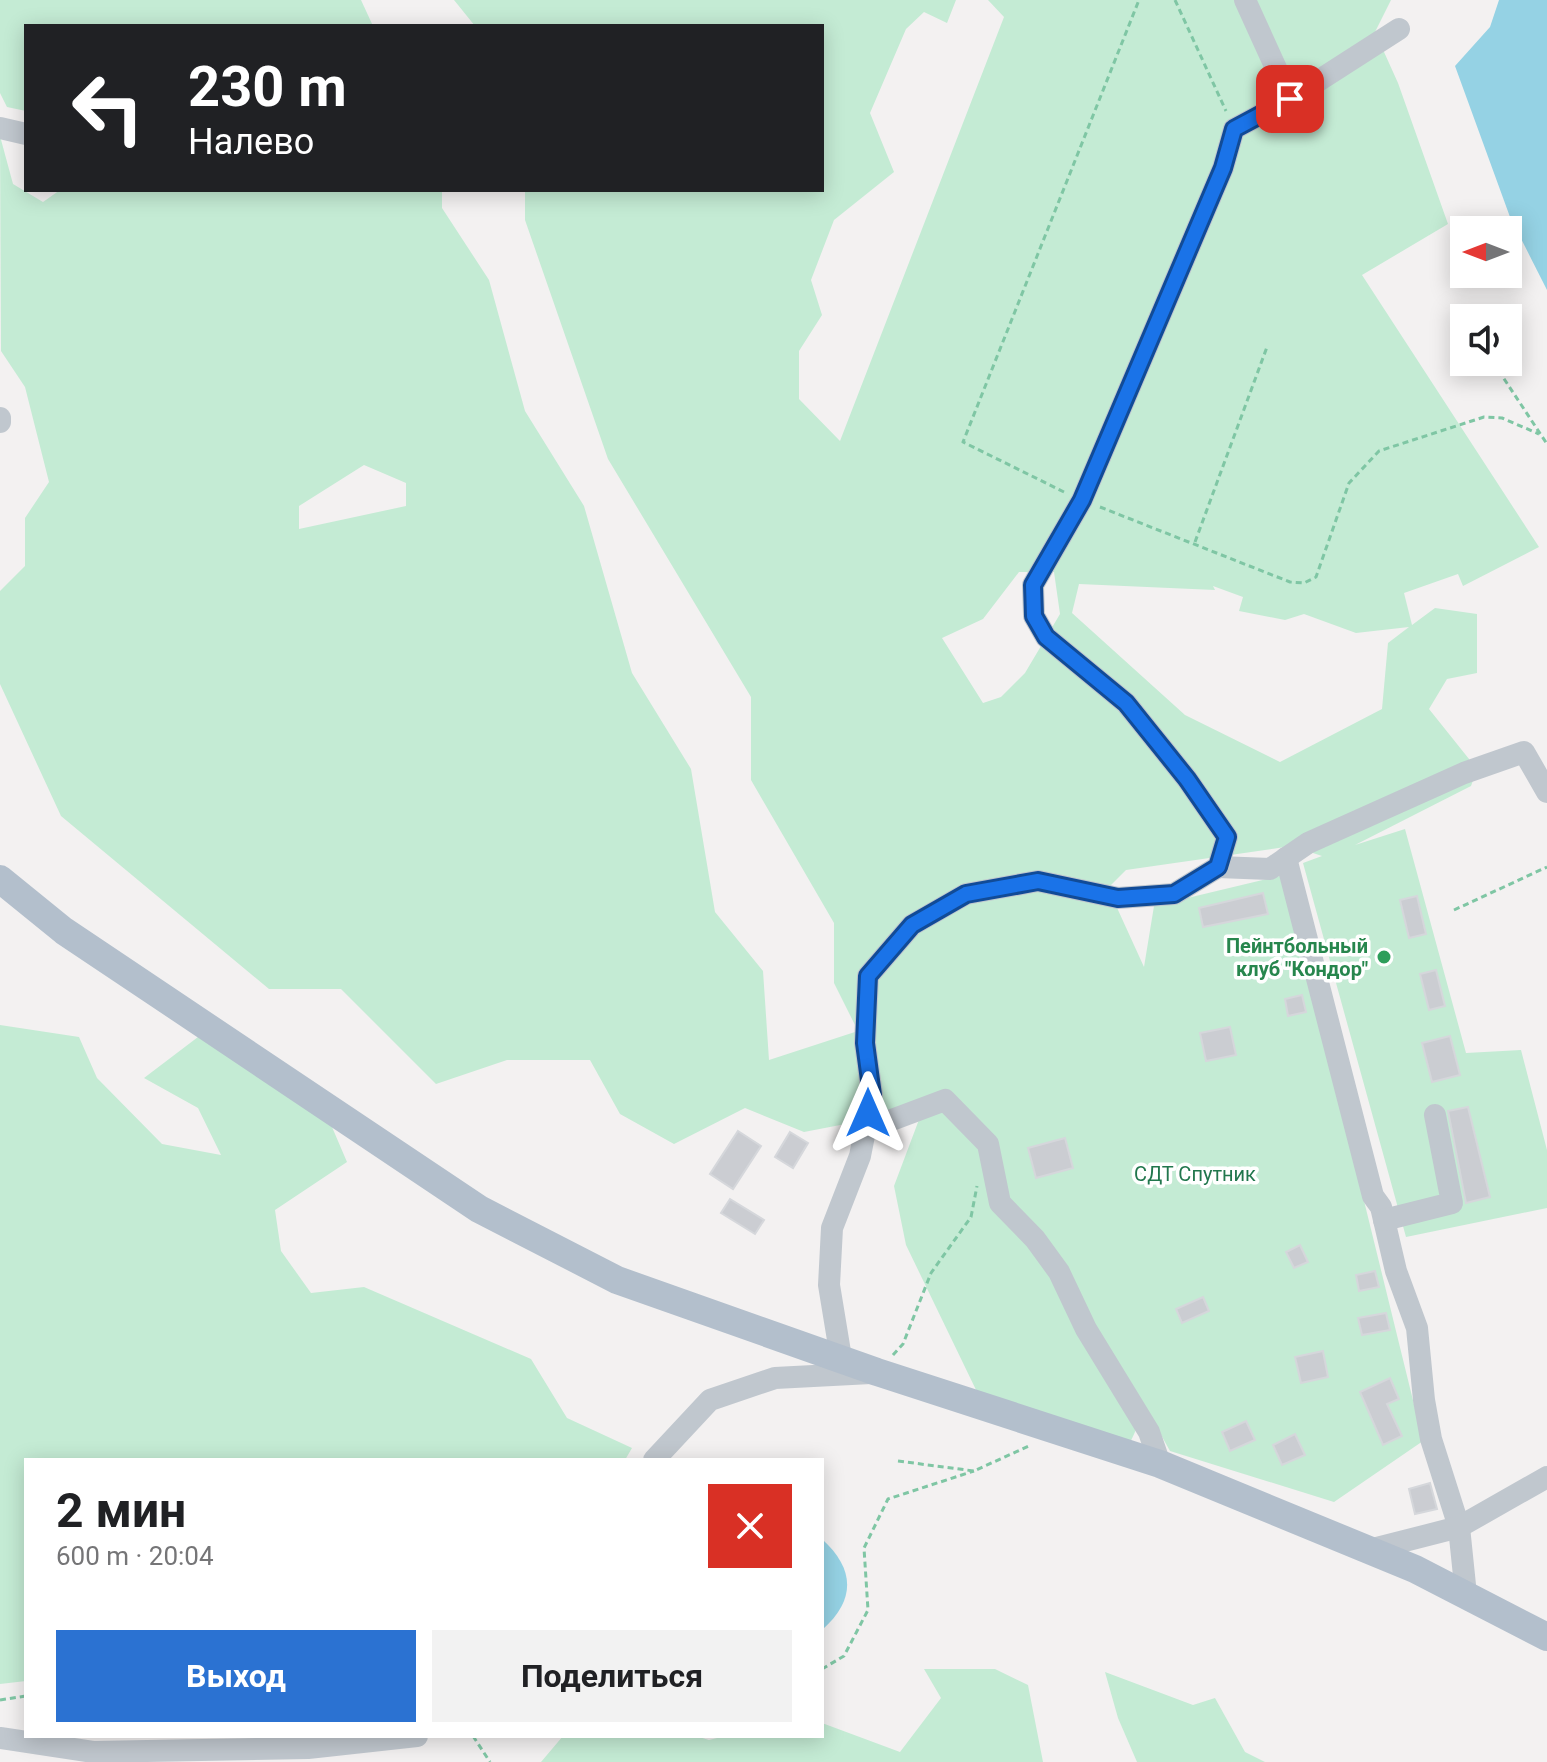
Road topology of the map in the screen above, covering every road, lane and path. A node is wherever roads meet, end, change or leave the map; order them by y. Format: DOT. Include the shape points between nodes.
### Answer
graph roads {
  1 [pos="1139,0"];
  2 [pos="1175,0"];
  3 [pos="1245,0"];
  4 [pos="1399,29"];
  5 [pos="1290,99"];
  6 [pos="0,128"];
  7 [pos="1234,129"];
  8 [pos="24,134"];
  9 [pos="1267,347"];
  10 [pos="1502,376"];
  11 [pos="1539,434"];
  12 [pos="1547,444"];
  13 [pos="1082,500"];
  14 [pos="1195,542"];
  15 [pos="1547,792"];
  16 [pos="1286,858"];
  17 [pos="1218,867"];
  18 [pos="1547,867"];
  19 [pos="0,879"];
  20 [pos="1454,910"];
  21 [pos="1435,1115"];
  22 [pos="865,1130"];
  23 [pos="978,1184"];
  24 [pos="1384,1220"];
  25 [pos="841,1358"];
  26 [pos="877,1372"];
  27 [pos="1062,1431"];
  28 [pos="656,1458"];
  29 [pos="898,1461"];
  30 [pos="1160,1464"];
  31 [pos="974,1471"];
  32 [pos="1547,1477"];
  33 [pos="1459,1527"];
  34 [pos="1369,1550"];
  35 [pos="1466,1595"];
  36 [pos="1547,1637"];
  37 [pos="824,1668"];
  38 [pos="24,1696"];
  39 [pos="0,1700"];
  40 [pos="0,1738"];
  41 [pos="399,1738"];
  42 [pos="474,1738"];
  43 [pos="490,1762"];
  1 -- 13 [label="path" via="963,442"];
  2 -- 7 [label="path"];
  3 -- 5 [label="street"];
  4 -- 5 [label="street"];
  5 -- 7 [label="street"];
  6 -- 8 [label="street"];
  7 -- 13 [label="street" via="1223,168"];
  9 -- 14 [label="path"];
  10 -- 11 [label="path"];
  11 -- 12 [label="path"];
  11 -- 14 [label="path" via="1502,418 1484,417 1379,451 1349,483 1316,577 1304,583"];
  13 -- 14 [label="path"];
  13 -- 17 [label="street" via="1033,585 1034,616 1046,637 1126,703 1187,779 1227,837"];
  15 -- 16 [label="street" via="1524,752 1308,843"];
  16 -- 17 [label="street" via="1270,869"];
  16 -- 24 [label="street" via="1373,1196"];
  17 -- 22 [label="street" via="1174,894 1118,898 1038,881 966,894 912,925 868,976 865,1043 872,1095"];
  18 -- 20 [label="path"];
  19 -- 25 [label="main road" via="64,931 479,1209 617,1280"];
  21 -- 24 [label="street" via="1452,1203"];
  22 -- 25 [label="street" via="832,1228 829,1285"];
  22 -- 30 [label="street" via="945,1100 988,1144 1000,1203 1059,1272 1086,1329 1149,1432"];
  23 -- 26 [label="path" via="971,1217 931,1273 903,1344"];
  24 -- 33 [label="street" via="1417,1328 1431,1439"];
  25 -- 26 [label="main road"];
  26 -- 27 [label="main road"];
  26 -- 28 [label="street" via="775,1378 710,1400"];
  27 -- 30 [label="main road"];
  27 -- 31 [label="path"];
  29 -- 31 [label="path"];
  30 -- 34 [label="main road"];
  31 -- 37 [label="path" via="888,1499 864,1548 868,1610 844,1656"];
  32 -- 33 [label="street"];
  33 -- 34 [label="street"];
  33 -- 35 [label="street"];
  34 -- 35 [label="main road"];
  35 -- 36 [label="main road"];
  38 -- 39 [label="path"];
  40 -- 41 [label="street" via="93,1752 308,1748"];
  42 -- 43 [label="path"];
}
